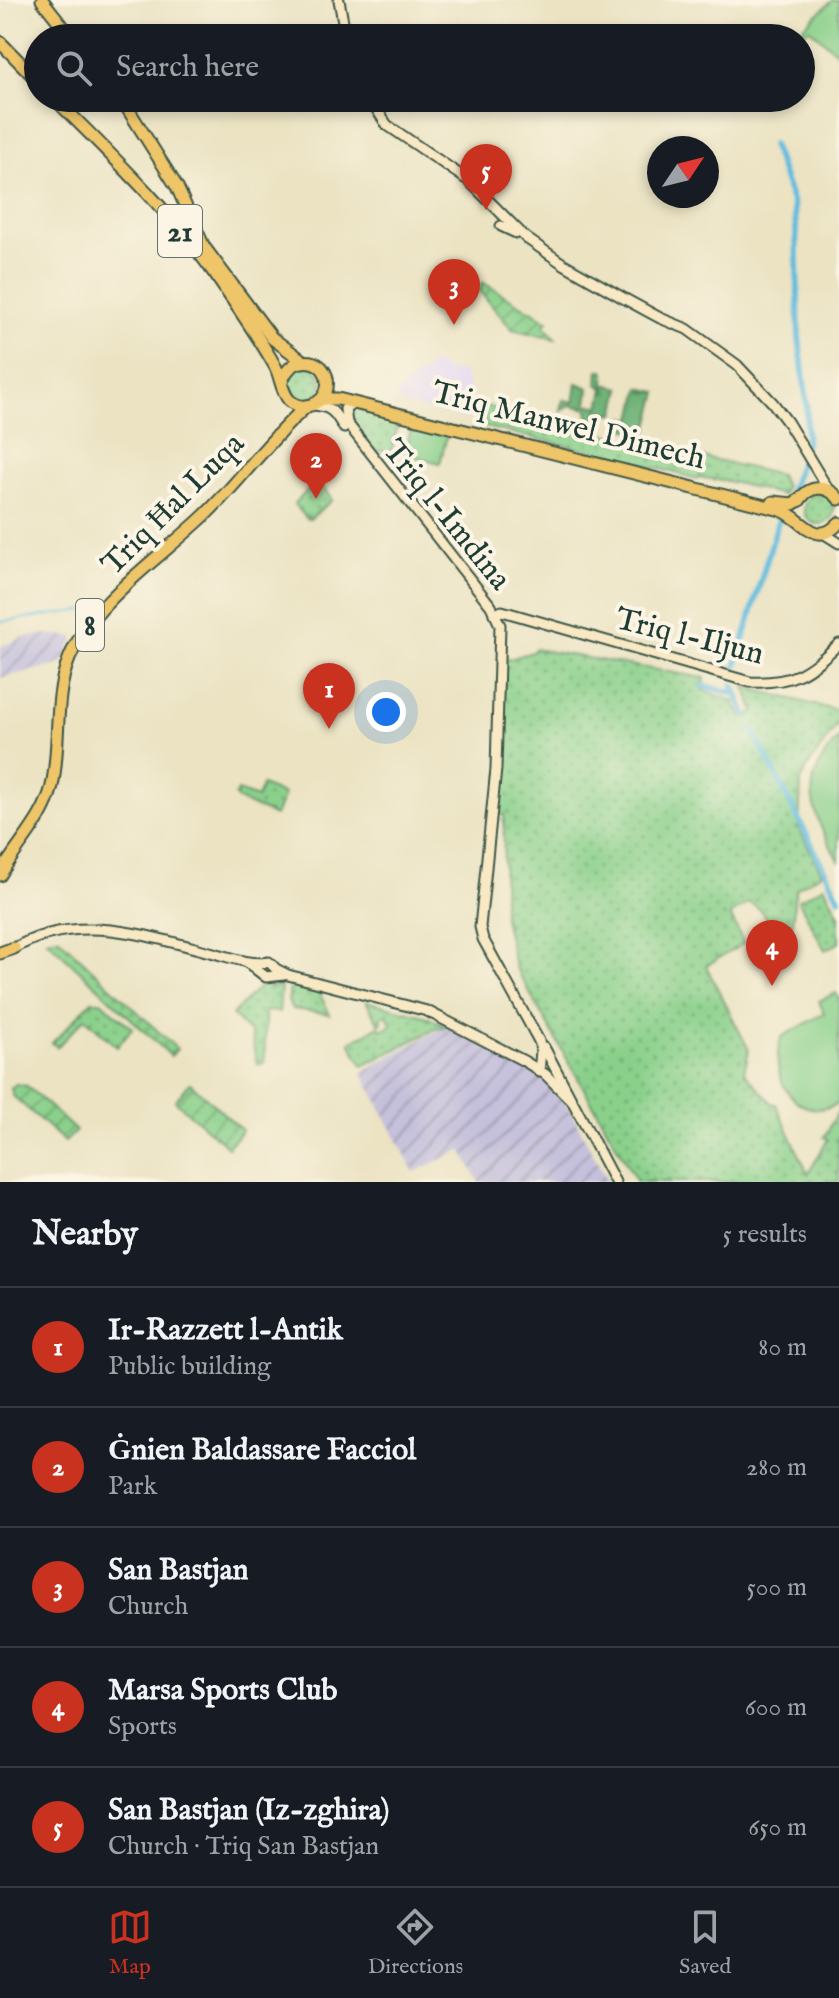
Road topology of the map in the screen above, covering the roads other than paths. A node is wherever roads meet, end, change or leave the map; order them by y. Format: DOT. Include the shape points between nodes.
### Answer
graph roads {
  1 [pos="42,0"];
  2 [pos="339,0"];
  3 [pos="61,24"];
  4 [pos="343,24"];
  5 [pos="4,40"];
  6 [pos="24,64"];
  7 [pos="68,112"];
  8 [pos="130,112"];
  9 [pos="378,112"];
  10 [pos="180,193"];
  11 [pos="153,200"];
  12 [pos="188,214"];
  13 [pos="170,220"];
  14 [pos="303,361"];
  15 [pos="327,380"];
  16 [pos="282,382"];
  17 [pos="287,398"];
  18 [pos="313,403"];
  19 [pos="353,404"];
  20 [pos="281,430"];
  21 [pos="808,456"];
  22 [pos="828,489"];
  23 [pos="805,494"];
  24 [pos="839,499"];
  25 [pos="800,521"];
  26 [pos="838,525"];
  27 [pos="823,533"];
  28 [pos="839,542"];
  29 [pos="494,614"];
  30 [pos="519,616"];
  31 [pos="500,625"];
  32 [pos="839,644"];
  33 [pos="0,875"];
  34 [pos="4,954"];
  35 [pos="525,1015"];
  36 [pos="514,1057"];
  37 [pos="544,1065"];
  38 [pos="615,1182"];
  1 -- 3 [label="highway"];
  2 -- 4 [label="main road"];
  5 -- 6 [label="highway"];
  7 -- 11 [label="highway, 21"];
  8 -- 10 [label="highway, 21"];
  9 -- 21 [label="main road" via="387,125 469,181 526,238 625,299 687,329 737,365 773,403"];
  10 -- 11 [label="highway" via="172,204"];
  10 -- 12 [label="highway, 21"];
  11 -- 13 [label="highway, 21"];
  12 -- 13 [label="highway" via="178,209"];
  12 -- 14 [label="highway, 21" via="204,247 261,326"];
  13 -- 16 [label="highway, 21" via="214,273"];
  14 -- 15 [label="highway" via="318,365"];
  14 -- 16 [label="highway" via="289,368"];
  15 -- 18 [label="highway" via="327,388"];
  15 -- 23 [label="highway, Triq Manwel Dimech" via="356,400 781,504 793,504"];
  16 -- 17 [label="highway"];
  17 -- 18 [label="highway"];
  17 -- 20 [label="highway, Triq Ħal Luqa"];
  18 -- 19 [label="highway, Triq Manwel Dimech" via="338,399"];
  18 -- 20 [label="highway, Triq Ħal Luqa / 8"];
  18 -- 29 [label="main road, Triq l-Imdina" via="334,410"];
  19 -- 25 [label="highway, Triq Manwel Dimech" via="768,506"];
  19 -- 29 [label="main road, Triq l-Imdina" via="345,409 347,423"];
  20 -- 33 [label="highway, Triq Ħal Luqa / 8" via="207,513 125,585 82,635 67,661 50,792"];
  21 -- 22 [label="main road"];
  21 -- 23 [label="main road" via="813,480"];
  22 -- 23 [label="highway, Triq Manwel Dimech"];
  22 -- 24 [label="highway"];
  23 -- 25 [label="highway" via="797,509"];
  25 -- 27 [label="highway, Triq Manwel Dimech" via="810,531"];
  26 -- 27 [label="highway"];
  26 -- 28 [label="main road"];
  27 -- 28 [label="main road"];
  29 -- 30 [label="main road, Triq l-Iljun"];
  29 -- 31 [label="main road"];
  30 -- 31 [label="main road"];
  30 -- 32 [label="main road, Triq l-Iljun" via="750,682 801,675"];
  31 -- 35 [label="main road" via="496,769 480,927"];
  34 -- 36 [label="main road" via="43,934 112,929 262,967 271,963 274,973 427,1011"];
  35 -- 36 [label="main road" via="538,1052 528,1059"];
  35 -- 37 [label="main road"];
  36 -- 37 [label="main road"];
  37 -- 38 [label="main road"];
}
